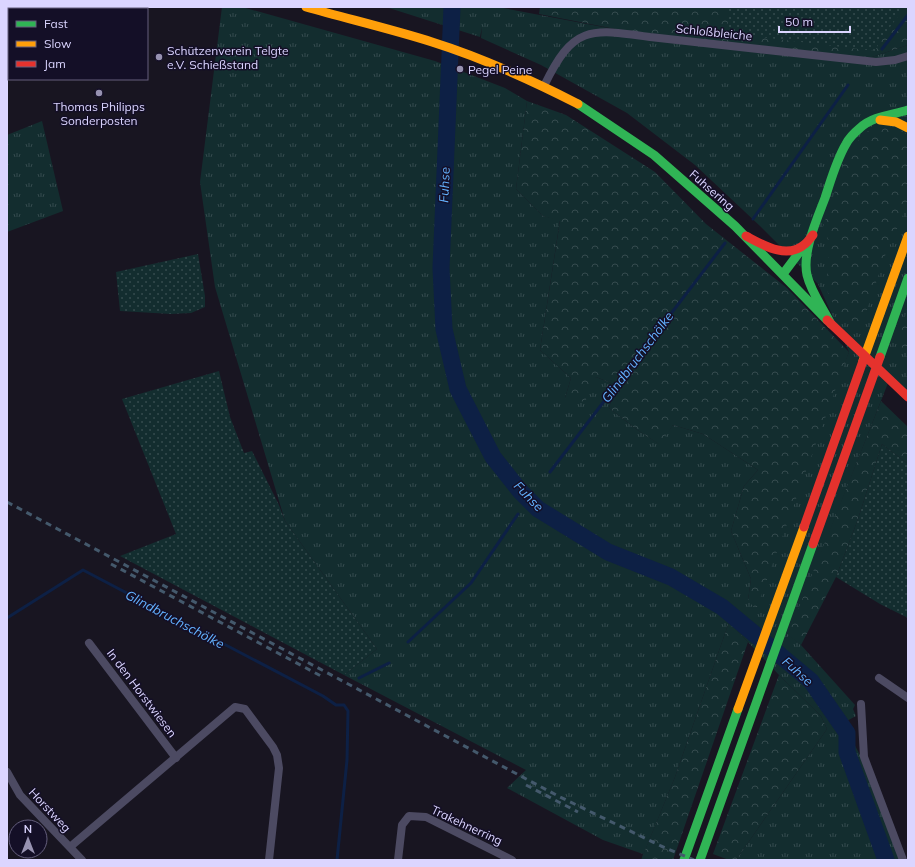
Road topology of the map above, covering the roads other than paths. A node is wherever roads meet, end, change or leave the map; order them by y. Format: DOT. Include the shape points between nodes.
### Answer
graph roads {
  1 [pos="306,7"];
  2 [pos="908,56"];
  3 [pos="544,86"];
  4 [pos="908,110"];
  5 [pos="869,122"];
  6 [pos="908,128"];
  7 [pos="812,235"];
  8 [pos="746,236"];
  9 [pos="908,236"];
  10 [pos="804,245"];
  11 [pos="806,260"];
  12 [pos="783,274"];
  13 [pos="908,278"];
  14 [pos="831,324"];
  15 [pos="908,397"];
  16 [pos="89,643"];
  17 [pos="879,678"];
  18 [pos="908,698"];
  19 [pos="861,704"];
  20 [pos="176,758"];
  21 [pos="7,772"];
  22 [pos="70,847"];
  23 [pos="82,860"];
  24 [pos="270,860"];
  25 [pos="398,860"];
  26 [pos="512,860"];
  27 [pos="684,860"];
  28 [pos="700,860"];
  29 [pos="903,860"];
  1 -- 3 [label="main road, Fuhsering" via="432,42"];
  2 -- 3 [label="street, Schloßbleiche" via="876,62 606,31 584,35 567,48"];
  3 -- 8 [label="main road, Fuhsering" via="579,104 654,155"];
  4 -- 5 [label="main road"];
  5 -- 6 [label="main road" via="889,120"];
  5 -- 7 [label="main road" via="856,131 846,143"];
  7 -- 10 [label="main road"];
  7 -- 11 [label="main road"];
  8 -- 10 [label="main road" via="776,251 791,250"];
  8 -- 12 [label="main road, Fuhsering"];
  9 -- 27 [label="main road"];
  10 -- 12 [label="main road"];
  11 -- 12 [label="main road" via="794,272"];
  11 -- 14 [label="main road" via="808,280"];
  12 -- 14 [label="main road, Fuhsering"];
  13 -- 28 [label="main road"];
  14 -- 15 [label="main road, Fuhsering"];
  16 -- 20 [label="street, In den Horstwiesen"];
  17 -- 18 [label="street"];
  19 -- 29 [label="street" via="864,757"];
  20 -- 22 [label="street, In den Horstwiesen"];
  20 -- 24 [label="street, In den Horstwiesen" via="234,707 245,709 273,747 279,768"];
  21 -- 22 [label="street, Horstweg" via="20,795"];
  22 -- 23 [label="street, Horstweg"];
  25 -- 26 [label="street, Trakehnerring" via="402,825 409,816 426,817"];
}
